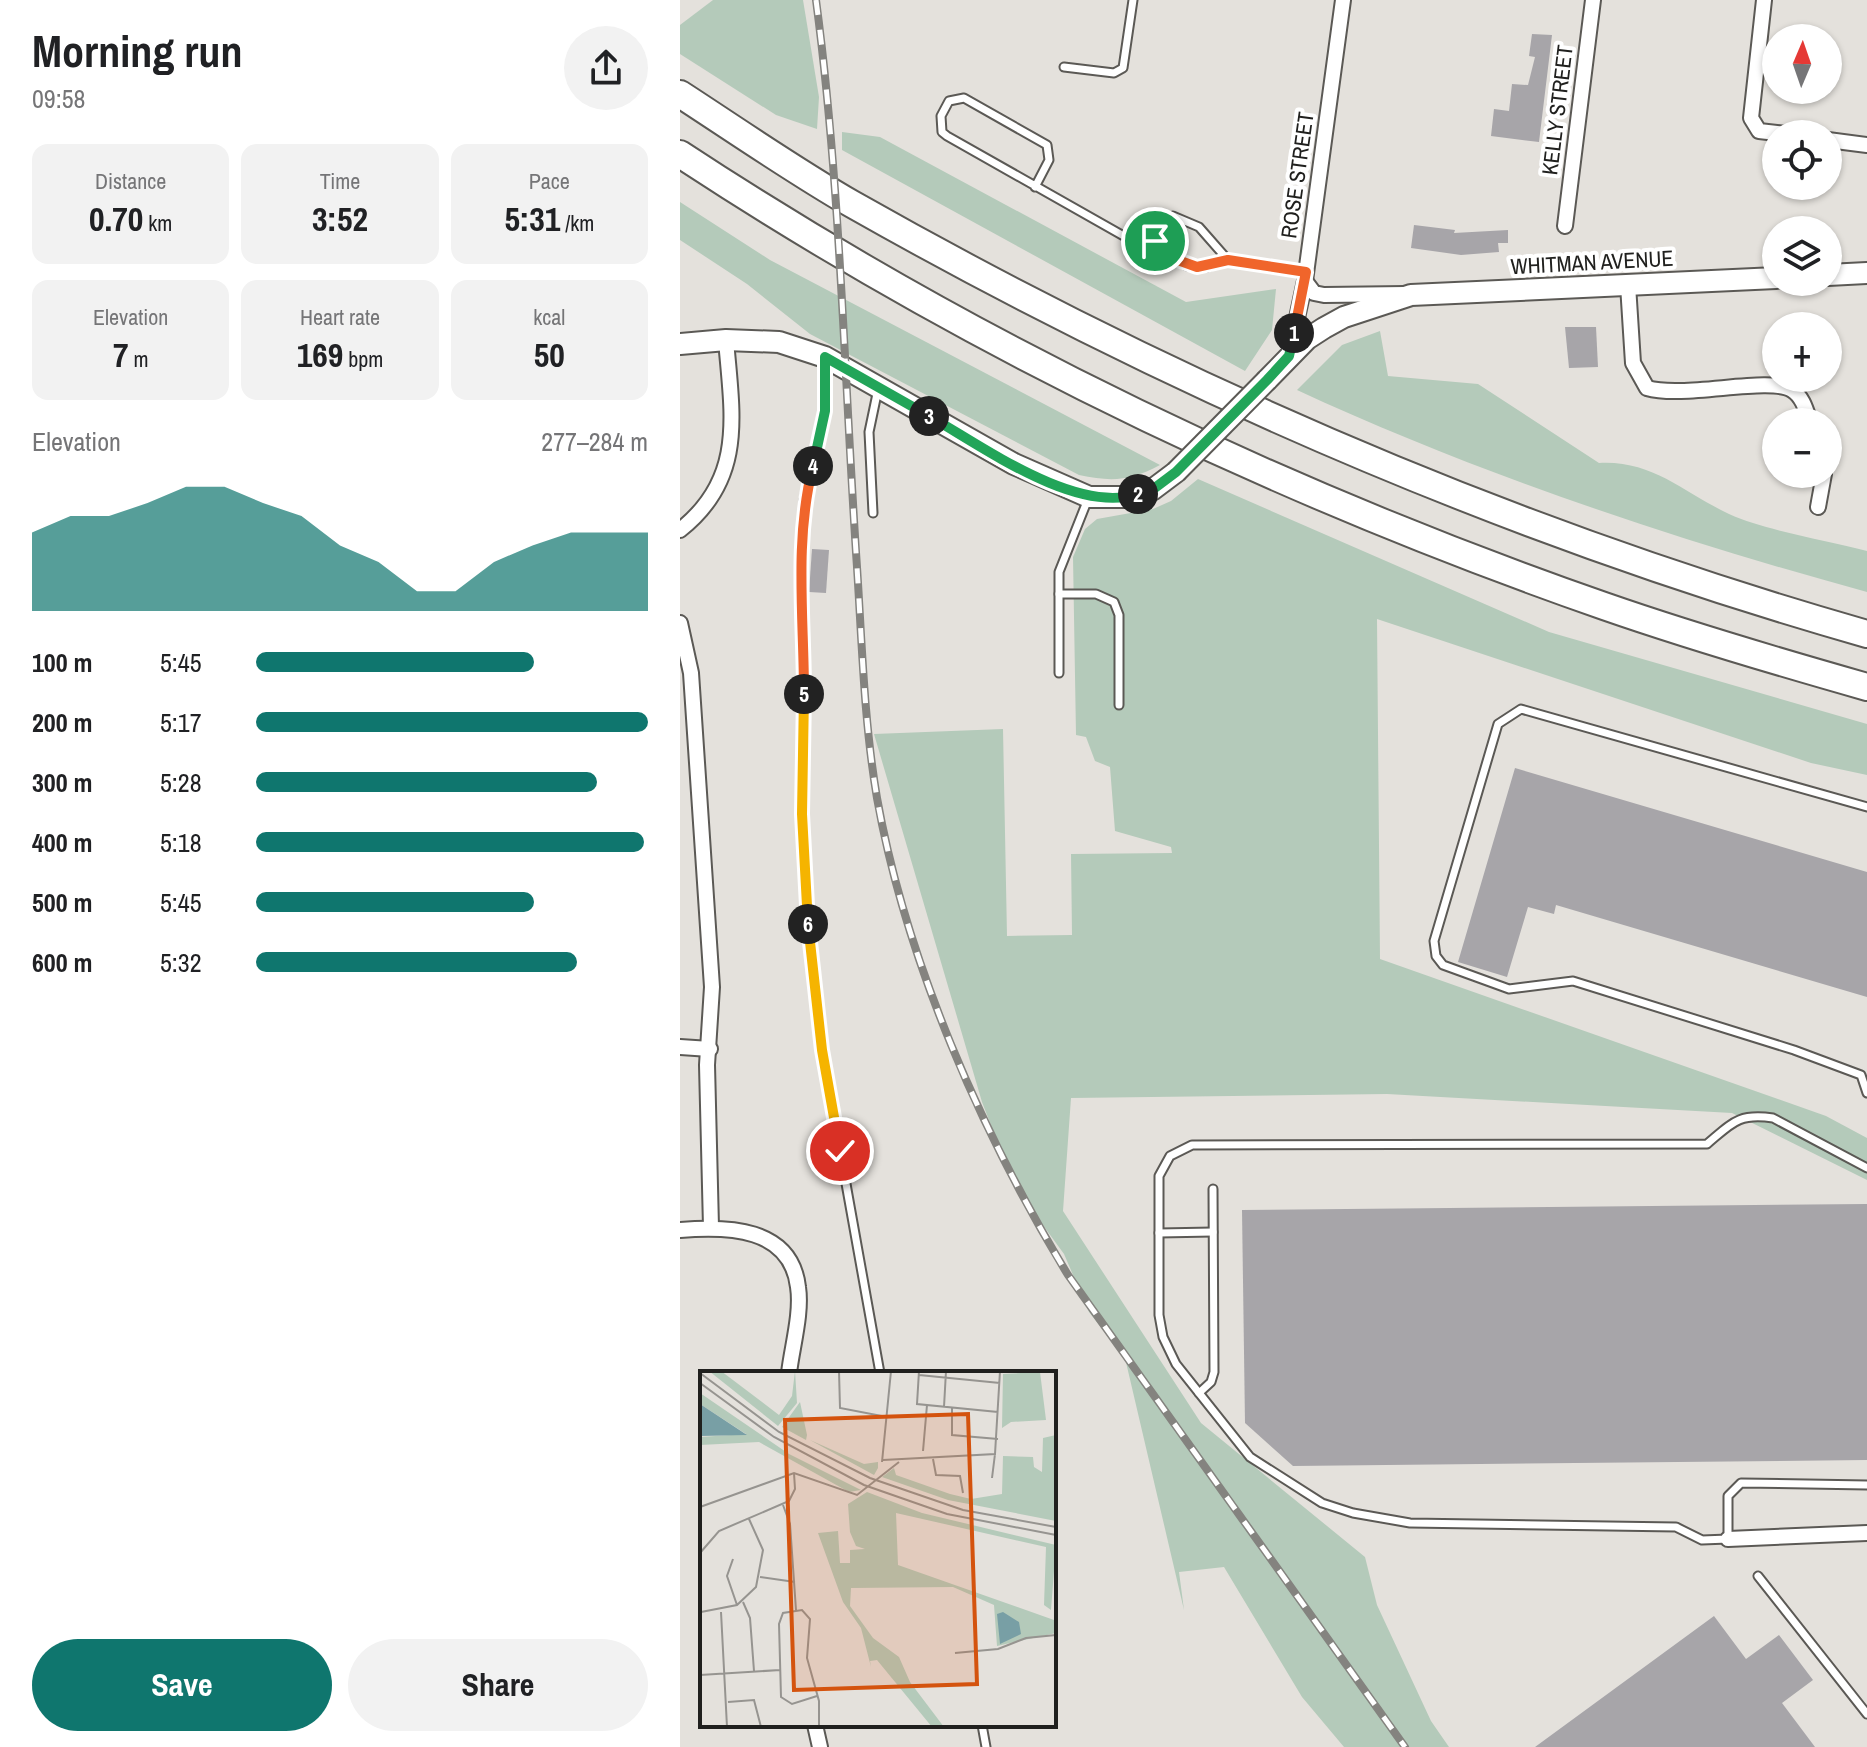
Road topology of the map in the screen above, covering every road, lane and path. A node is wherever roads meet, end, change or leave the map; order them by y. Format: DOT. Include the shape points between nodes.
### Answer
graph roads {
  1 [pos="1133,0"];
  2 [pos="1343,0"];
  3 [pos="1593,0"];
  4 [pos="1764,0"];
  5 [pos="1064,67"];
  6 [pos="680,94"];
  7 [pos="1762,131"];
  8 [pos="1842,142"];
  9 [pos="1867,145"];
  10 [pos="680,154"];
  11 [pos="1035,187"];
  12 [pos="1565,226"];
  13 [pos="1153,251"];
  14 [pos="1228,260"];
  15 [pos="1867,273"];
  16 [pos="1842,274"];
  17 [pos="1305,277"];
  18 [pos="1762,279"];
  19 [pos="1628,285"];
  20 [pos="1411,295"];
  21 [pos="726,340"];
  22 [pos="680,344"];
  23 [pos="1289,356"];
  24 [pos="825,357"];
  25 [pos="878,387"];
  26 [pos="1805,408"];
  27 [pos="1821,488"];
  28 [pos="1089,497"];
  29 [pos="1818,507"];
  30 [pos="873,513"];
  31 [pos="680,530"];
  32 [pos="1059,594"];
  33 [pos="680,623"];
  34 [pos="1867,634"];
  35 [pos="1059,673"];
  36 [pos="1867,687"];
  37 [pos="1119,705"];
  38 [pos="1867,807"];
  39 [pos="680,1047"];
  40 [pos="710,1049"];
  41 [pos="1867,1093"];
  42 [pos="1867,1168"];
  43 [pos="1213,1189"];
  44 [pos="711,1227"];
  45 [pos="680,1230"];
  46 [pos="1213,1232"];
  47 [pos="1159,1233"];
  48 [pos="789,1371"];
  49 [pos="880,1371"];
  50 [pos="1199,1393"];
  51 [pos="1867,1485"];
  52 [pos="1867,1533"];
  53 [pos="1728,1539"];
  54 [pos="1758,1576"];
  55 [pos="1867,1714"];
  56 [pos="815,1727"];
  57 [pos="982,1727"];
  58 [pos="820,1747"];
  59 [pos="986,1747"];
  1 -- 5 [label="lane" via="1123,68 1114,73"];
  2 -- 17 [label="street, ROSE STREET"];
  3 -- 12 [label="street, KELLY STREET"];
  4 -- 7 [label="street" via="1751,118"];
  6 -- 34 [label="highway" via="865,210 1266,416 1560,536"];
  8 -- 9 [label="street"];
  10 -- 36 [label="highway" via="876,275 1228,456 1502,569 1707,640"];
  11 -- 11 [label="lane" via="942,132 941,116 949,101 968,100 1047,145 1049,160"];
  11 -- 13 [label="lane"];
  13 -- 14 [label="lane" via="1197,267"];
  13 -- 14 [label="lane" via="1158,231 1173,216 1199,227"];
  14 -- 17 [label="lane"];
  15 -- 16 [label="street"];
  17 -- 20 [label="street, WHITMAN AVENUE" via="1314,293 1324,295"];
  17 -- 23 [label="street, ROSE STREET"];
  18 -- 19 [label="street, WHITMAN AVENUE"];
  19 -- 20 [label="street, WHITMAN AVENUE"];
  19 -- 26 [label="street" via="1633,363 1647,388 1677,393 1782,385 1801,398"];
  20 -- 23 [label="street, WHITMAN AVENUE" via="1344,317"];
  21 -- 22 [label="street, WHITMAN AVENUE"];
  21 -- 24 [label="street, WHITMAN AVENUE" via="779,342"];
  21 -- 31 [label="street" via="733,424 727,466 708,503"];
  23 -- 28 [label="street, WHITMAN AVENUE, bridge" via="1152,490 1129,497"];
  24 -- 25 [label="street, WHITMAN AVENUE"];
  24 -- 49 [label="lane" via="825,411 804,500 803,862 822,1050"];
  25 -- 28 [label="street, WHITMAN AVENUE" via="1014,464"];
  25 -- 30 [label="lane" via="869,432"];
  27 -- 29 [label="street"];
  28 -- 32 [label="lane" via="1059,572"];
  32 -- 35 [label="lane"];
  32 -- 37 [label="lane" via="1096,594 1114,602 1119,615"];
  33 -- 40 [label="street" via="691,673 712,987"];
  38 -- 41 [label="lane" via="1521,709 1498,724 1434,941 1443,965 1509,989 1573,981 1861,1075"];
  39 -- 40 [label="street"];
  40 -- 44 [label="street"];
  42 -- 47 [label="lane" via="1773,1118 1756,1116 1741,1116 1707,1144 1192,1145 1170,1156 1159,1176"];
  43 -- 46 [label="lane"];
  44 -- 45 [label="street"];
  44 -- 48 [label="street" via="748,1230 769,1240 792,1265 799,1288"];
  46 -- 47 [label="lane"];
  46 -- 50 [label="lane" via="1214,1372"];
  47 -- 50 [label="lane" via="1163,1337"];
  50 -- 53 [label="lane" via="1250,1457 1322,1503 1353,1513 1410,1523 1676,1527 1702,1540"];
  51 -- 53 [label="lane" via="1741,1483 1728,1496"];
  52 -- 53 [label="street"];
  54 -- 55 [label="lane"];
  56 -- 58 [label="street"];
  57 -- 59 [label="lane"];
}
